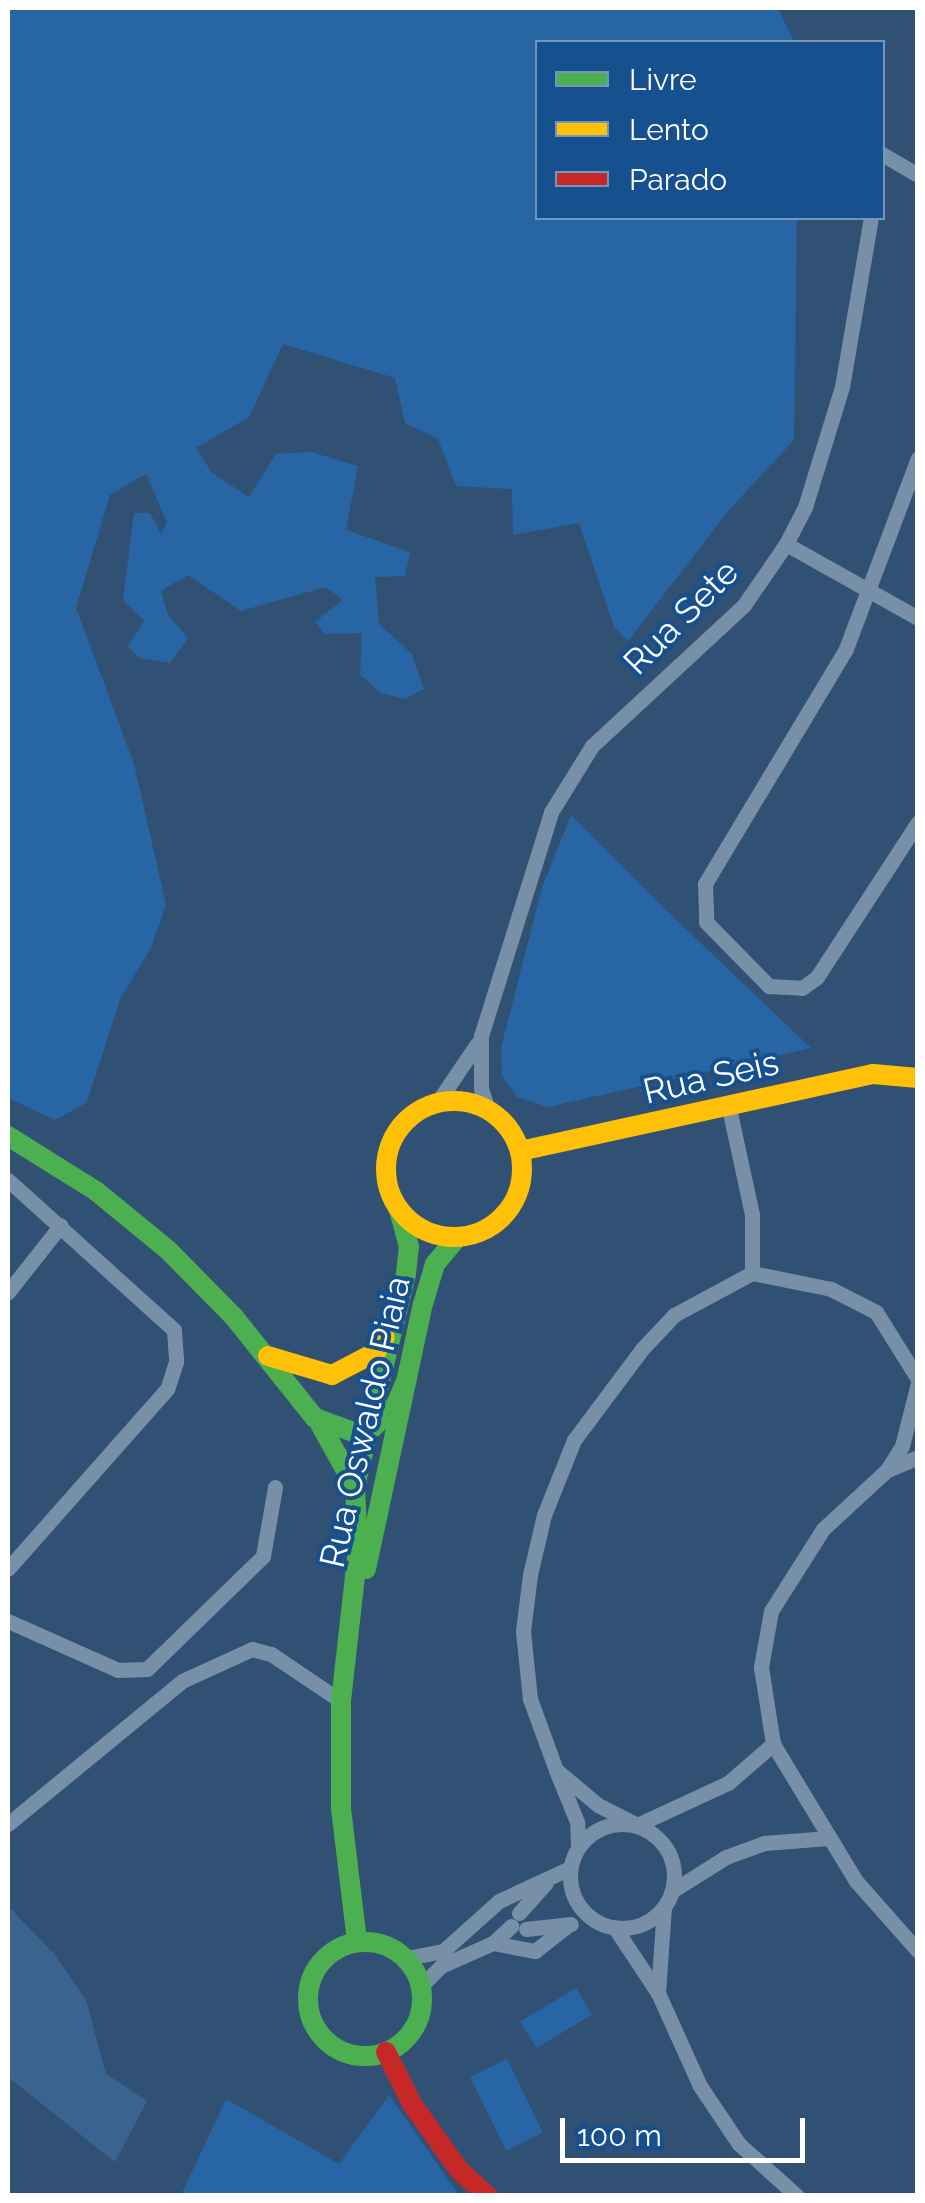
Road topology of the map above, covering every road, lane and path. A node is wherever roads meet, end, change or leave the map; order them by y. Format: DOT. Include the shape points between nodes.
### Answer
graph roads {
  1 [pos="885,161"];
  2 [pos="918,175"];
  3 [pos="864,220"];
  4 [pos="871,220"];
  5 [pos="868,241"];
  6 [pos="918,458"];
  7 [pos="786,544"];
  8 [pos="871,590"];
  9 [pos="918,618"];
  10 [pos="918,822"];
  11 [pos="481,1036"];
  12 [pos="918,1078"];
  13 [pos="437,1103"];
  14 [pos="729,1108"];
  15 [pos="488,1110"];
  16 [pos="8,1136"];
  17 [pos="520,1151"];
  18 [pos="8,1180"];
  19 [pos="400,1210"];
  20 [pos="61,1225"];
  21 [pos="458,1237"];
  22 [pos="752,1273"];
  23 [pos="8,1292"];
  24 [pos="396,1315"];
  25 [pos="262,1353"];
  26 [pos="407,1379"];
  27 [pos="918,1381"];
  28 [pos="316,1418"];
  29 [pos="364,1436"];
  30 [pos="918,1457"];
  31 [pos="887,1470"];
  32 [pos="354,1486"];
  33 [pos="275,1487"];
  34 [pos="8,1569"];
  35 [pos="8,1621"];
  36 [pos="350,1628"];
  37 [pos="341,1700"];
  38 [pos="773,1744"];
  39 [pos="556,1770"];
  40 [pos="8,1824"];
  41 [pos="637,1825"];
  42 [pos="829,1838"];
  43 [pos="578,1846"];
  44 [pos="570,1868"];
  45 [pos="546,1883"];
  46 [pos="672,1891"];
  47 [pos="664,1907"];
  48 [pos="587,1916"];
  49 [pos="515,1920"];
  50 [pos="568,1925"];
  51 [pos="476,1926"];
  52 [pos="615,1928"];
  53 [pos="357,1941"];
  54 [pos="492,1943"];
  55 [pos="918,1951"];
  56 [pos="406,1958"];
  57 [pos="421,1986"];
  58 [pos="658,1993"];
  59 [pos="386,2052"];
  60 [pos="488,2196"];
  61 [pos="797,2196"];
  1 -- 2 [label="street"];
  3 -- 5 [label="street"];
  4 -- 5 [label="street, Rua Sete"];
  5 -- 7 [label="street, Rua Sete" via="842,387 805,507"];
  6 -- 8 [label="street"];
  7 -- 8 [label="street"];
  7 -- 11 [label="street, Rua Sete" via="744,605 576,766 528,876"];
  8 -- 9 [label="street"];
  8 -- 10 [label="street" via="801,733 710,875 706,922 769,986 802,988 817,977"];
  11 -- 13 [label="street, Rua Sete"];
  11 -- 15 [label="street, Rua Sete"];
  12 -- 14 [label="street, Rua Seis" via="872,1074"];
  13 -- 15 [label="street" via="463,1101"];
  13 -- 19 [label="street" via="403,1124 390,1147 386,1173"];
  14 -- 17 [label="street, Rua Seis"];
  14 -- 22 [label="street" via="752,1214"];
  15 -- 17 [label="street"];
  16 -- 25 [label="street" via="133,1220 202,1282"];
  17 -- 21 [label="street" via="521,1178 512,1203 484,1230"];
  18 -- 20 [label="street"];
  19 -- 21 [label="street" via="432,1234"];
  19 -- 24 [label="street, Rua Oswaldo Piaia" via="409,1247"];
  20 -- 23 [label="street"];
  20 -- 34 [label="street" via="174,1330 176,1362 166,1389"];
  21 -- 26 [label="street, Rua Oswaldo Piaia" via="435,1264"];
  22 -- 27 [label="street" via="831,1289 876,1312"];
  22 -- 39 [label="street" via="674,1314 642,1349 574,1440 550,1500 523,1631 530,1700"];
  24 -- 25 [label="street" via="376,1352 343,1372 313,1374"];
  24 -- 29 [label="street, Rua Oswaldo Piaia"];
  25 -- 28 [label="street"];
  26 -- 29 [label="street" via="394,1407"];
  26 -- 36 [label="street, Rua Oswaldo Piaia"];
  27 -- 31 [label="street" via="902,1446"];
  28 -- 29 [label="street"];
  28 -- 32 [label="street"];
  29 -- 32 [label="street, Rua Oswaldo Piaia"];
  30 -- 31 [label="street"];
  31 -- 38 [label="street" via="823,1529 772,1611 761,1667"];
  32 -- 36 [label="street, Rua Oswaldo Piaia" via="358,1550"];
  33 -- 35 [label="street" via="263,1556 147,1669 118,1670"];
  36 -- 37 [label="street, Rua Oswaldo Piaia"];
  37 -- 40 [label="street" via="271,1654 252,1649 182,1681"];
  37 -- 53 [label="street, Rua Oswaldo Piaia" via="341,1810"];
  38 -- 41 [label="street" via="728,1783"];
  38 -- 42 [label="street"];
  39 -- 41 [label="street" via="598,1805"];
  39 -- 43 [label="street" via="577,1822"];
  41 -- 43 [label="street" via="604,1826"];
  41 -- 46 [label="street" via="664,1843 672,1858"];
  42 -- 46 [label="street" via="764,1843"];
  42 -- 55 [label="street" via="884,1917"];
  43 -- 44 [label="street"];
  44 -- 45 [label="street"];
  44 -- 48 [label="street" via="573,1897"];
  45 -- 49 [label="street"];
  45 -- 51 [label="street" via="499,1901"];
  46 -- 47 [label="street"];
  47 -- 52 [label="street" via="634,1928"];
  47 -- 58 [label="street"];
  48 -- 50 [label="street"];
  48 -- 52 [label="street"];
  49 -- 50 [label="street"];
  49 -- 51 [label="street"];
  49 -- 54 [label="street"];
  50 -- 54 [label="street" via="535,1951"];
  51 -- 56 [label="street" via="443,1951"];
  52 -- 58 [label="street"];
  53 -- 56 [label="street" via="385,1945"];
  53 -- 59 [label="street" via="316,1970 309,2010 330,2044 366,2056"];
  54 -- 57 [label="street" via="441,1966"];
  56 -- 57 [label="street"];
  57 -- 59 [label="street" via="417,2022"];
  58 -- 61 [label="street" via="700,2086 729,2130"];
  59 -- 60 [label="street" via="422,2117"];
}
